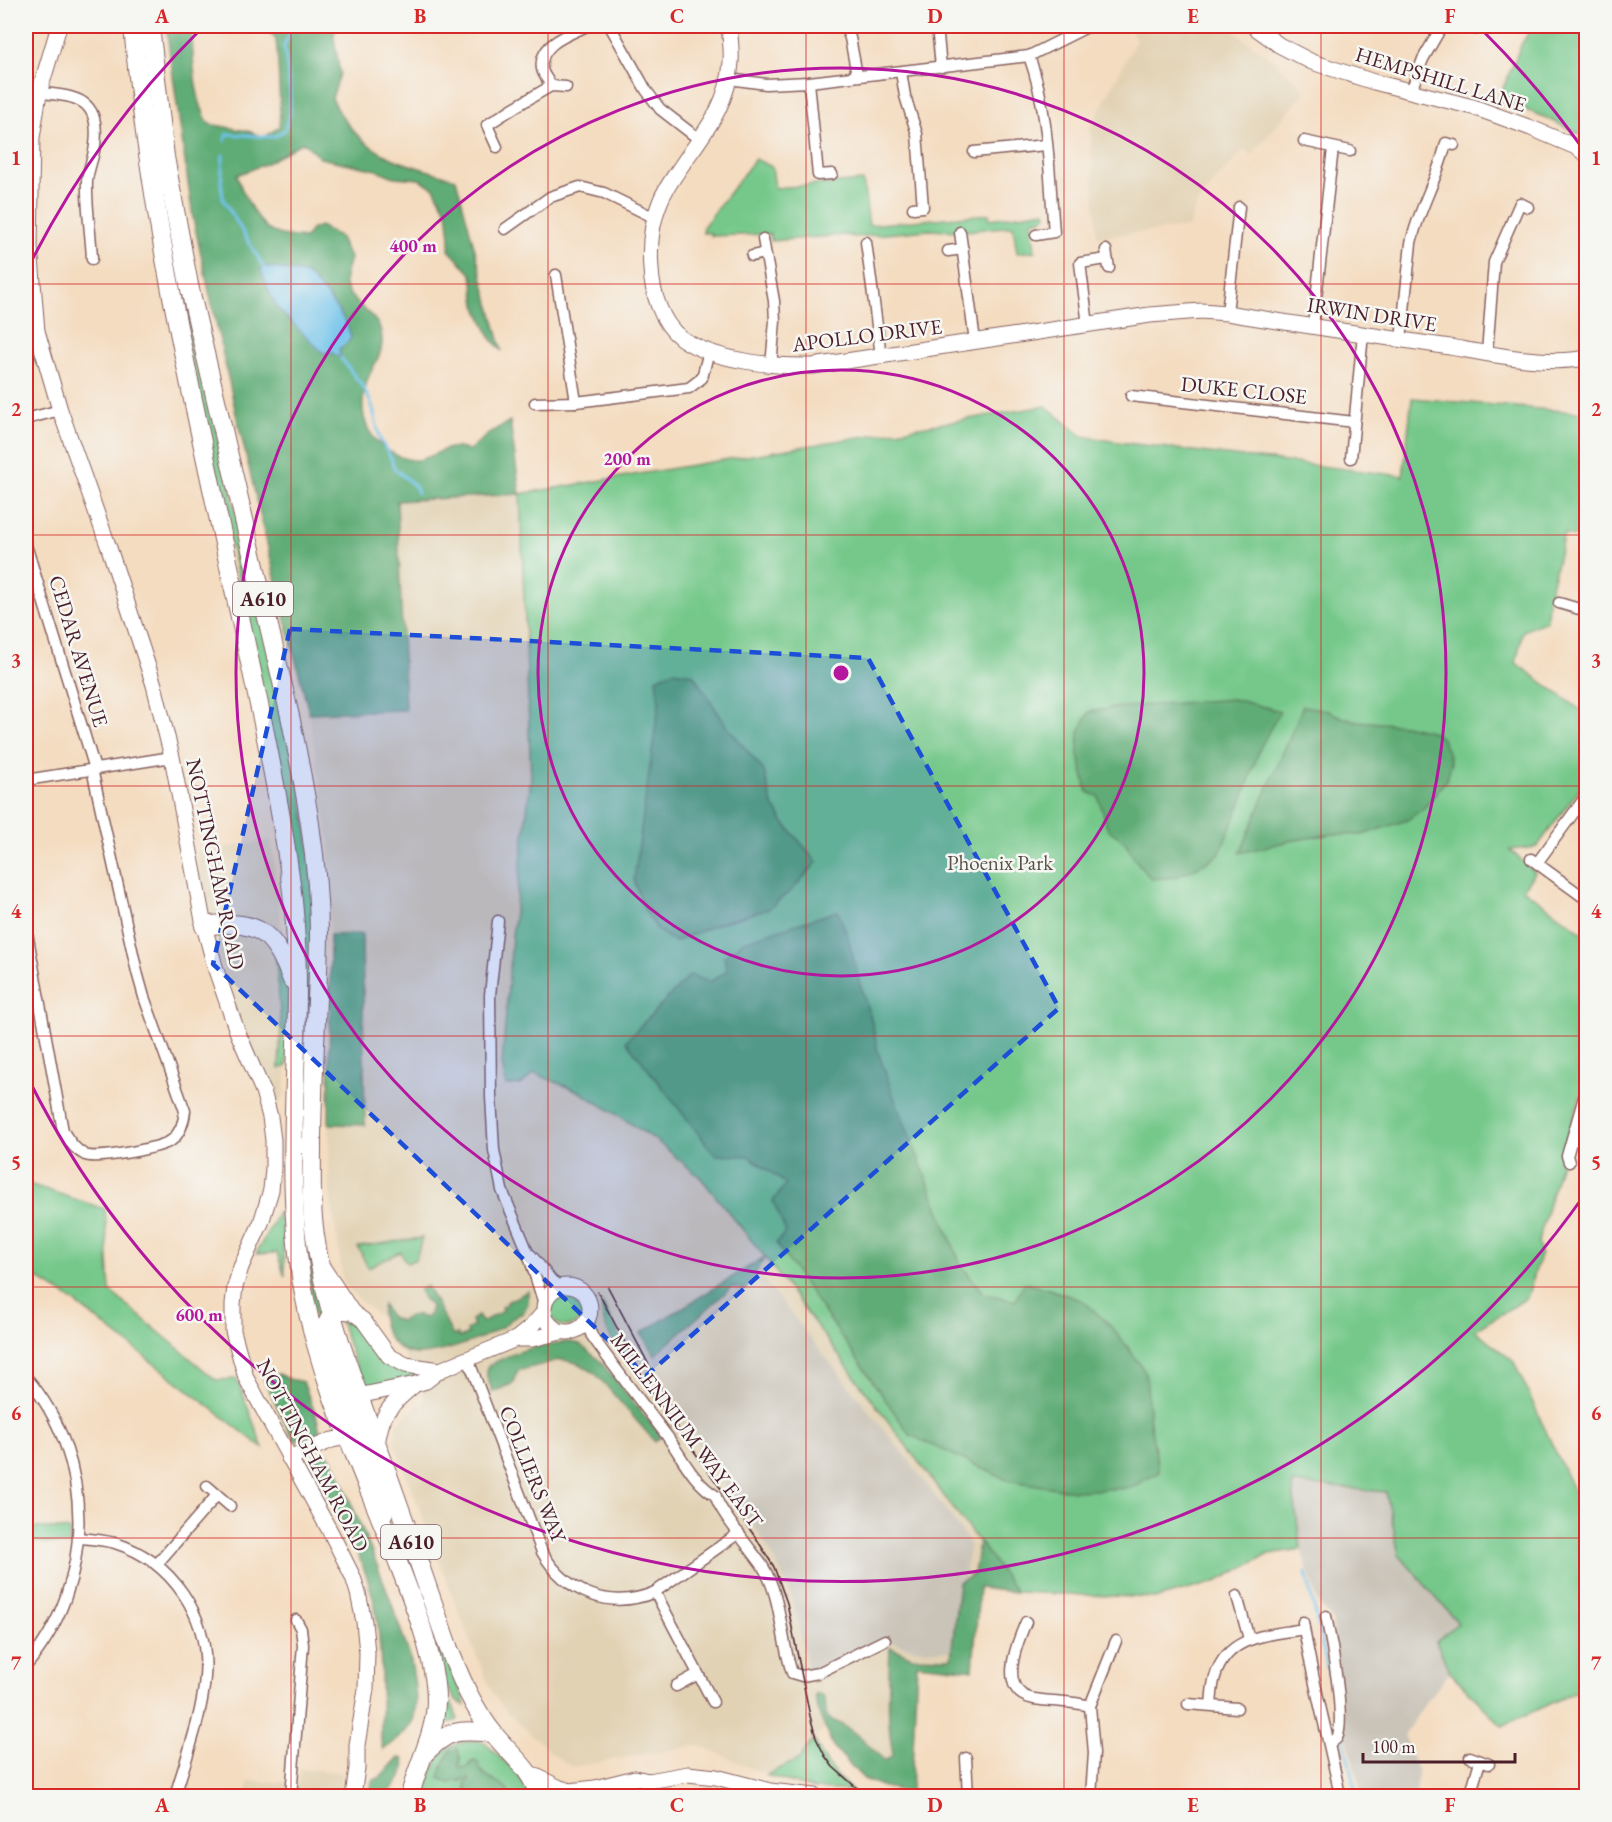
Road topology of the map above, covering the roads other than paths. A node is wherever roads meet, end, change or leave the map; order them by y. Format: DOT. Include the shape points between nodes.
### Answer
graph roads {
  1 [pos="59,26"];
  2 [pos="133,26"];
  3 [pos="150,26"];
  4 [pos="587,26"];
  5 [pos="610,26"];
  6 [pos="729,26"];
  7 [pos="845,26"];
  8 [pos="937,26"];
  9 [pos="1089,26"];
  10 [pos="1255,26"];
  11 [pos="1442,26"];
  12 [pos="1472,26"];
  13 [pos="1479,26"];
  14 [pos="1029,56"];
  15 [pos="941,67"];
  16 [pos="901,72"];
  17 [pos="857,75"];
  18 [pos="729,79"];
  19 [pos="809,82"];
  20 [pos="551,86"];
  21 [pos="566,87"];
  22 [pos="1411,91"];
  23 [pos="32,92"];
  24 [pos="700,140"];
  25 [pos="1304,141"];
  26 [pos="1046,145"];
  27 [pos="1454,145"];
  28 [pos="497,147"];
  29 [pos="1333,148"];
  30 [pos="1350,151"];
  31 [pos="974,153"];
  32 [pos="1587,154"];
  33 [pos="832,174"];
  34 [pos="1528,207"];
  35 [pos="913,208"];
  36 [pos="1235,212"];
  37 [pos="655,218"];
  38 [pos="505,229"];
  39 [pos="960,232"];
  40 [pos="1036,235"];
  41 [pos="763,239"];
  42 [pos="866,242"];
  43 [pos="963,249"];
  44 [pos="948,251"];
  45 [pos="765,254"];
  46 [pos="753,255"];
  47 [pos="92,259"];
  48 [pos="1107,259"];
  49 [pos="556,275"];
  50 [pos="1587,288"];
  51 [pos="1587,312"];
  52 [pos="1227,313"];
  53 [pos="1150,315"];
  54 [pos="1088,324"];
  55 [pos="1313,326"];
  56 [pos="1363,334"];
  57 [pos="1401,340"];
  58 [pos="975,341"];
  59 [pos="709,351"];
  60 [pos="1487,353"];
  61 [pos="881,356"];
  62 [pos="1587,358"];
  63 [pos="771,366"];
  64 [pos="1131,396"];
  65 [pos="576,402"];
  66 [pos="535,403"];
  67 [pos="60,410"];
  68 [pos="26,419"];
  69 [pos="1354,422"];
  70 [pos="1351,458"];
  71 [pos="26,545"];
  72 [pos="1559,603"];
  73 [pos="1587,611"];
  74 [pos="172,757"];
  75 [pos="94,769"];
  76 [pos="26,780"];
  77 [pos="1587,796"];
  78 [pos="1587,899"];
  79 [pos="294,918"];
  80 [pos="498,921"];
  81 [pos="26,927"];
  82 [pos="204,927"];
  83 [pos="265,934"];
  84 [pos="298,993"];
  85 [pos="1587,1090"];
  86 [pos="1572,1139"];
  87 [pos="1587,1143"];
  88 [pos="1569,1162"];
  89 [pos="527,1250"];
  90 [pos="319,1261"];
  91 [pos="562,1287"];
  92 [pos="544,1308"];
  93 [pos="352,1312"];
  94 [pos="331,1314"];
  95 [pos="589,1318"];
  96 [pos="561,1332"];
  97 [pos="516,1339"];
  98 [pos="468,1359"];
  99 [pos="440,1370"];
  100 [pos="26,1377"];
  101 [pos="416,1384"];
  102 [pos="346,1397"];
  103 [pos="364,1438"];
  104 [pos="289,1458"];
  105 [pos="207,1486"];
  106 [pos="217,1495"];
  107 [pos="230,1506"];
  108 [pos="739,1533"];
  109 [pos="79,1538"];
  110 [pos="157,1564"];
  111 [pos="655,1592"];
  112 [pos="1251,1605"];
  113 [pos="1326,1616"];
  114 [pos="296,1620"];
  115 [pos="1026,1622"];
  116 [pos="1249,1639"];
  117 [pos="885,1640"];
  118 [pos="1116,1641"];
  119 [pos="26,1666"];
  120 [pos="698,1674"];
  121 [pos="676,1686"];
  122 [pos="712,1702"];
  123 [pos="1188,1704"];
  124 [pos="1211,1705"];
  125 [pos="1090,1706"];
  126 [pos="1237,1708"];
  127 [pos="493,1733"];
  128 [pos="1330,1744"];
  129 [pos="424,1754"];
  130 [pos="966,1758"];
  131 [pos="1480,1761"];
  132 [pos="530,1773"];
  133 [pos="649,1780"];
  134 [pos="409,1795"];
  135 [pos="175,1797"];
  136 [pos="291,1797"];
  137 [pos="353,1797"];
  138 [pos="539,1797"];
  139 [pos="602,1797"];
  140 [pos="815,1797"];
  141 [pos="969,1797"];
  142 [pos="1091,1797"];
  143 [pos="1340,1797"];
  144 [pos="1470,1797"];
  1 -- 23 [label="street, NOTTINGHAM ROAD"];
  2 -- 79 [label="highway, A610" via="168,281 263,723 282,823"];
  3 -- 90 [label="highway, A610" via="165,157 189,285 290,716 312,834 319,933 312,1179"];
  4 -- 20 [label="street" via="552,43 544,56 542,69"];
  5 -- 24 [label="street" via="660,109"];
  6 -- 18 [label="street, APOLLO DRIVE"];
  7 -- 17 [label="street"];
  8 -- 15 [label="street"];
  9 -- 14 [label="street"];
  10 -- 22 [label="street, HEMPSHILL LANE" via="1279,45 1312,62"];
  11 -- 22 [label="street"];
  12 -- 13 [label="street"];
  14 -- 15 [label="street"];
  14 -- 26 [label="street" via="1037,77"];
  15 -- 16 [label="street"];
  16 -- 17 [label="street"];
  16 -- 35 [label="street" via="917,134 923,207"];
  17 -- 19 [label="street"];
  18 -- 19 [label="street" via="766,84"];
  18 -- 24 [label="street, APOLLO DRIVE" via="722,104"];
  19 -- 33 [label="street" via="818,176"];
  20 -- 21 [label="street"];
  20 -- 28 [label="street" via="487,125"];
  22 -- 32 [label="street, HEMPSHILL LANE" via="1473,107"];
  23 -- 47 [label="street" via="76,98 90,108 96,121 87,179"];
  23 -- 67 [label="street, NOTTINGHAM ROAD" via="30,246 37,331"];
  24 -- 37 [label="street, APOLLO DRIVE" via="667,186"];
  25 -- 29 [label="street"];
  26 -- 31 [label="street"];
  26 -- 40 [label="street" via="1054,232"];
  27 -- 57 [label="street" via="1446,143 1415,228"];
  29 -- 30 [label="street"];
  29 -- 55 [label="street"];
  34 -- 60 [label="street" via="1520,203 1494,262"];
  36 -- 52 [label="street"];
  37 -- 38 [label="street" via="604,194 580,188 550,197"];
  37 -- 59 [label="street, APOLLO DRIVE" via="650,242 654,295 662,313 681,337"];
  39 -- 43 [label="street"];
  41 -- 45 [label="street"];
  42 -- 61 [label="street" via="862,257"];
  43 -- 44 [label="street"];
  43 -- 58 [label="street"];
  45 -- 46 [label="street"];
  45 -- 63 [label="street" via="774,301"];
  48 -- 54 [label="street" via="1080,263"];
  49 -- 65 [label="street"];
  50 -- 51 [label="street"];
  52 -- 53 [label="street, IRWIN DRIVE"];
  52 -- 55 [label="street, IRWIN DRIVE"];
  53 -- 54 [label="street, APOLLO DRIVE"];
  54 -- 58 [label="street, APOLLO DRIVE"];
  55 -- 56 [label="street, IRWIN DRIVE"];
  56 -- 57 [label="street, IRWIN DRIVE"];
  56 -- 69 [label="street"];
  57 -- 60 [label="street, IRWIN DRIVE"];
  58 -- 61 [label="street, APOLLO DRIVE"];
  59 -- 63 [label="street, APOLLO DRIVE"];
  59 -- 65 [label="street" via="702,378 689,388"];
  60 -- 62 [label="street, IRWIN DRIVE" via="1563,362"];
  61 -- 63 [label="street, APOLLO DRIVE" via="813,366"];
  64 -- 69 [label="street, DUKE CLOSE"];
  65 -- 66 [label="street"];
  67 -- 68 [label="street"];
  67 -- 74 [label="street, NOTTINGHAM ROAD" via="154,685"];
  69 -- 70 [label="street"];
  71 -- 75 [label="street, CEDAR AVENUE"];
  72 -- 73 [label="street"];
  74 -- 75 [label="street"];
  74 -- 82 [label="street, NOTTINGHAM ROAD"];
  75 -- 76 [label="street"];
  75 -- 81 [label="street, CEDAR AVENUE" via="137,972 186,1111 172,1140 100,1157 86,1156 69,1140 63,1131"];
  77 -- 78 [label="street" via="1534,861"];
  79 -- 83 [label="highway" via="279,931"];
  79 -- 84 [label="highway, A610"];
  80 -- 89 [label="street" via="490,996 494,1150 502,1190"];
  82 -- 83 [label="highway" via="242,924"];
  82 -- 104 [label="street, NOTTINGHAM ROAD" via="237,1031 263,1091 273,1140 271,1190 241,1267 233,1304 233,1331 246,1378"];
  83 -- 84 [label="highway" via="281,954"];
  84 -- 102 [label="highway, A610" via="294,1137 296,1224 303,1290 311,1327"];
  85 -- 86 [label="street"];
  86 -- 87 [label="street"];
  86 -- 88 [label="street"];
  89 -- 91 [label="street" via="552,1281"];
  89 -- 92 [label="street"];
  90 -- 93 [label="street"];
  90 -- 94 [label="highway, A610"];
  91 -- 92 [label="street" via="551,1292"];
  91 -- 95 [label="street" via="583,1293 590,1304"];
  92 -- 96 [label="street" via="549,1325"];
  92 -- 97 [label="street" via="532,1326"];
  93 -- 94 [label="street"];
  93 -- 99 [label="street" via="395,1359 406,1365"];
  94 -- 102 [label="highway, A610"];
  95 -- 96 [label="street" via="578,1330"];
  95 -- 108 [label="street, MILLENNIUM WAY EAST" via="592,1336 615,1369 697,1481 716,1496"];
  96 -- 97 [label="street"];
  97 -- 98 [label="street"];
  98 -- 99 [label="street"];
  98 -- 111 [label="street, COLLIERS WAY" via="549,1565 582,1591 598,1597 632,1599"];
  99 -- 101 [label="street"];
  100 -- 109 [label="street" via="53,1417 69,1454 77,1493"];
  101 -- 102 [label="street"];
  101 -- 103 [label="street" via="387,1410 379,1431"];
  102 -- 103 [label="highway, A610"];
  102 -- 103 [label="highway, A610"];
  103 -- 104 [label="street" via="328,1442"];
  103 -- 127 [label="highway, A610" via="456,1666"];
  103 -- 129 [label="highway, A610" via="393,1549 431,1663 435,1710"];
  104 -- 137 [label="street, NOTTINGHAM ROAD" via="353,1576 364,1622 366,1689"];
  105 -- 106 [label="street"];
  106 -- 107 [label="street"];
  106 -- 110 [label="street"];
  108 -- 111 [label="street, COLLIERS WAY"];
  108 -- 117 [label="street, MILLENNIUM WAY EAST" via="773,1588 792,1673 818,1673"];
  109 -- 110 [label="street" via="112,1542"];
  109 -- 119 [label="street" via="65,1599 45,1640"];
  110 -- 135 [label="street" via="191,1606 206,1656 204,1688"];
  111 -- 120 [label="street"];
  112 -- 116 [label="street" via="1238,1602"];
  113 -- 128 [label="street" via="1341,1714 1337,1737"];
  114 -- 136 [label="street" via="303,1645"];
  115 -- 125 [label="street" via="1013,1657 1012,1679 1021,1694 1031,1699"];
  116 -- 124 [label="street" via="1233,1647 1224,1658 1215,1677"];
  116 -- 128 [label="street" via="1304,1626"];
  118 -- 125 [label="street"];
  120 -- 121 [label="street"];
  120 -- 122 [label="street"];
  123 -- 124 [label="street"];
  124 -- 126 [label="street"];
  125 -- 142 [label="street" via="1094,1753"];
  127 -- 129 [label="highway, A610" via="453,1733"];
  127 -- 132 [label="highway, A610"];
  128 -- 143 [label="street"];
  129 -- 134 [label="highway, A610"];
  130 -- 141 [label="street"];
  131 -- 144 [label="street"];
  132 -- 133 [label="street" via="570,1791 635,1778"];
  132 -- 138 [label="highway, A610"];
  133 -- 139 [label="street"];
  133 -- 140 [label="street" via="688,1774"];
}
